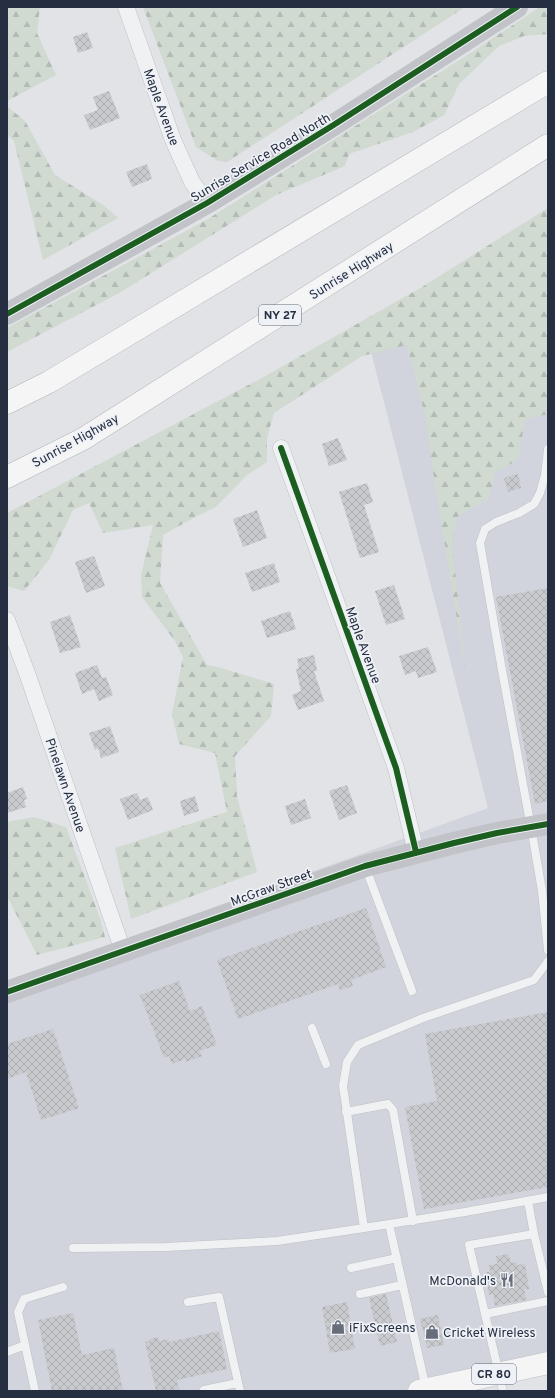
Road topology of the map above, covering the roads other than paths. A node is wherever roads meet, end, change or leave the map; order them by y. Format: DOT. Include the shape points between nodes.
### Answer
graph roads {
  1 [pos="126,7"];
  2 [pos="517,7"];
  3 [pos="548,82"];
  4 [pos="548,145"];
  5 [pos="207,203"];
  6 [pos="7,314"];
  7 [pos="7,403"];
  8 [pos="281,448"];
  9 [pos="548,449"];
  10 [pos="7,477"];
  11 [pos="7,620"];
  12 [pos="539,825"];
  13 [pos="416,852"];
  14 [pos="365,866"];
  15 [pos="548,950"];
  16 [pos="123,951"];
  17 [pos="548,960"];
  18 [pos="412,991"];
  19 [pos="7,992"];
  20 [pos="312,1028"];
  21 [pos="326,1064"];
  22 [pos="346,1112"];
  23 [pos="548,1197"];
  24 [pos="528,1201"];
  25 [pos="413,1221"];
  26 [pos="389,1224"];
  27 [pos="364,1228"];
  28 [pos="534,1234"];
  29 [pos="73,1248"];
  30 [pos="396,1258"];
  31 [pos="351,1268"];
  32 [pos="402,1285"];
  33 [pos="63,1287"];
  34 [pos="548,1292"];
  35 [pos="360,1294"];
  36 [pos="548,1301"];
  37 [pos="188,1302"];
  38 [pos="485,1314"];
  39 [pos="25,1345"];
  40 [pos="7,1352"];
  41 [pos="548,1363"];
  42 [pos="502,1382"];
  43 [pos="238,1387"];
  44 [pos="204,1390"];
  45 [pos="423,1390"];
  46 [pos="35,1391"];
  1 -- 5 [label="street, Maple Avenue" via="173,140 192,182"];
  2 -- 5 [label="street, Sunrise Service Road North"];
  3 -- 7 [label="main road" via="49,382"];
  4 -- 10 [label="main road, Sunrise Highway / NY 27" via="83,439"];
  5 -- 6 [label="street, Sunrise Service Road North"];
  8 -- 13 [label="street, Maple Avenue" via="396,768"];
  9 -- 12 [label="lane" via="545,475 534,504 484,529 480,543 502,670"];
  11 -- 16 [label="street, Pinelawn Avenue"];
  12 -- 13 [label="street, McGraw Street"];
  12 -- 15 [label="lane"];
  13 -- 14 [label="street, McGraw Street"];
  14 -- 16 [label="street, McGraw Street"];
  14 -- 18 [label="lane"];
  16 -- 19 [label="street, McGraw Street"];
  17 -- 22 [label="lane" via="534,980 423,1018 358,1045 347,1062 343,1086"];
  20 -- 21 [label="lane"];
  22 -- 25 [label="lane" via="388,1104 393,1110"];
  22 -- 27 [label="lane"];
  23 -- 24 [label="lane"];
  24 -- 25 [label="lane"];
  24 -- 28 [label="lane"];
  25 -- 26 [label="lane"];
  26 -- 27 [label="lane"];
  26 -- 30 [label="lane"];
  27 -- 29 [label="lane" via="277,1241 166,1247"];
  28 -- 34 [label="lane"];
  28 -- 38 [label="lane" via="469,1245"];
  30 -- 31 [label="lane"];
  30 -- 32 [label="lane"];
  32 -- 35 [label="lane"];
  32 -- 45 [label="lane"];
  33 -- 39 [label="lane" via="24,1299 18,1312"];
  36 -- 38 [label="lane"];
  37 -- 43 [label="lane" via="219,1297"];
  38 -- 42 [label="lane"];
  39 -- 40 [label="lane"];
  39 -- 46 [label="lane"];
  41 -- 42 [label="main road, CR 80"];
  42 -- 45 [label="main road, CR 80"];
  43 -- 44 [label="lane"];
}
